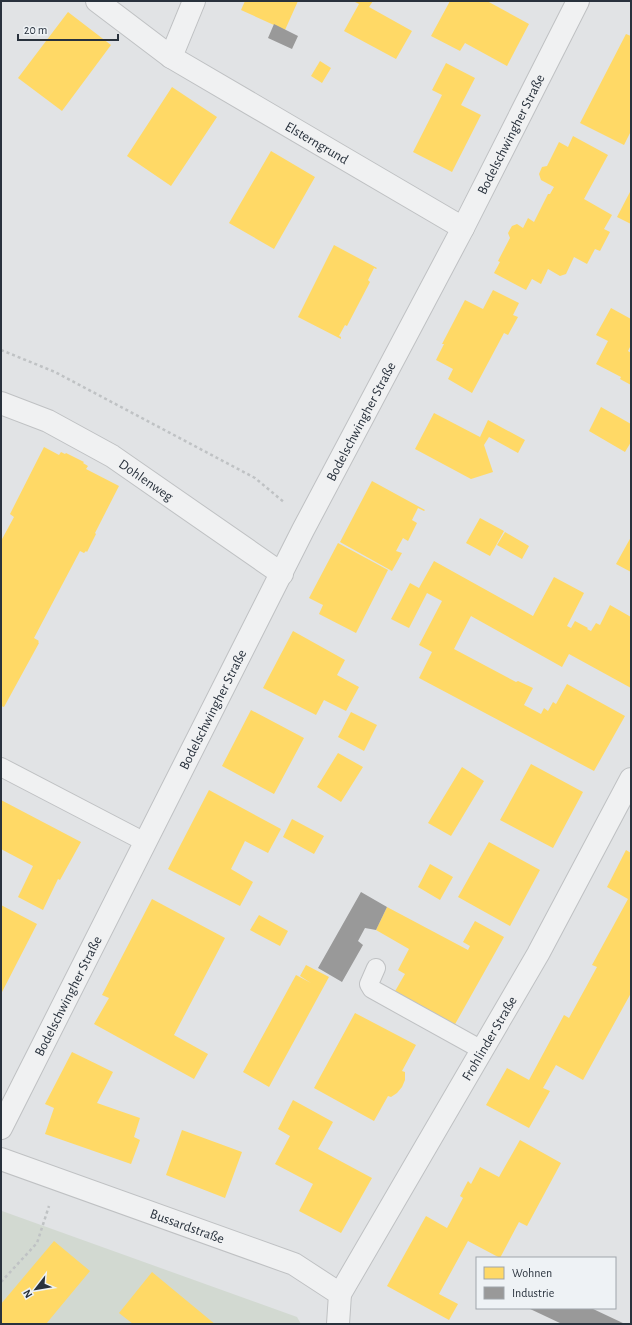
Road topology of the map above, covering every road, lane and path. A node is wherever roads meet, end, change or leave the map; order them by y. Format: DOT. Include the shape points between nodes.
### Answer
graph roads {
  1 [pos="97,1"];
  2 [pos="194,1"];
  3 [pos="578,1"];
  4 [pos="171,57"];
  5 [pos="463,228"];
  6 [pos="1,350"];
  7 [pos="1,403"];
  8 [pos="307,522"];
  9 [pos="282,574"];
  10 [pos="1,767"];
  11 [pos="631,779"];
  12 [pos="145,842"];
  13 [pos="376,968"];
  14 [pos="482,1050"];
  15 [pos="1,1128"];
  16 [pos="1,1159"];
  17 [pos="58,1180"];
  18 [pos="1,1282"];
  19 [pos="340,1294"];
  20 [pos="338,1324"];
  1 -- 4 [label="street, Elsterngrund"];
  2 -- 4 [label="street"];
  3 -- 5 [label="street, Bodelschwingher Straße"];
  4 -- 5 [label="street, Elsterngrund"];
  5 -- 8 [label="street, Bodelschwingher Straße"];
  6 -- 8 [label="path" via="55,372 255,478"];
  7 -- 9 [label="street, Dohlenweg" via="48,421 112,456"];
  8 -- 9 [label="street, Bodelschwingher Straße"];
  9 -- 12 [label="street, Bodelschwingher Straße"];
  10 -- 12 [label="lane"];
  11 -- 14 [label="street, Frohlinder Straße" via="538,954"];
  12 -- 15 [label="street, Bodelschwingher Straße"];
  13 -- 14 [label="lane" via="369,981 372,989"];
  14 -- 19 [label="street, Frohlinder Straße"];
  16 -- 17 [label="street, Bussardstraße"];
  17 -- 18 [label="path" via="37,1243"];
  17 -- 19 [label="street, Bussardstraße" via="294,1264"];
  19 -- 20 [label="street"];
}
